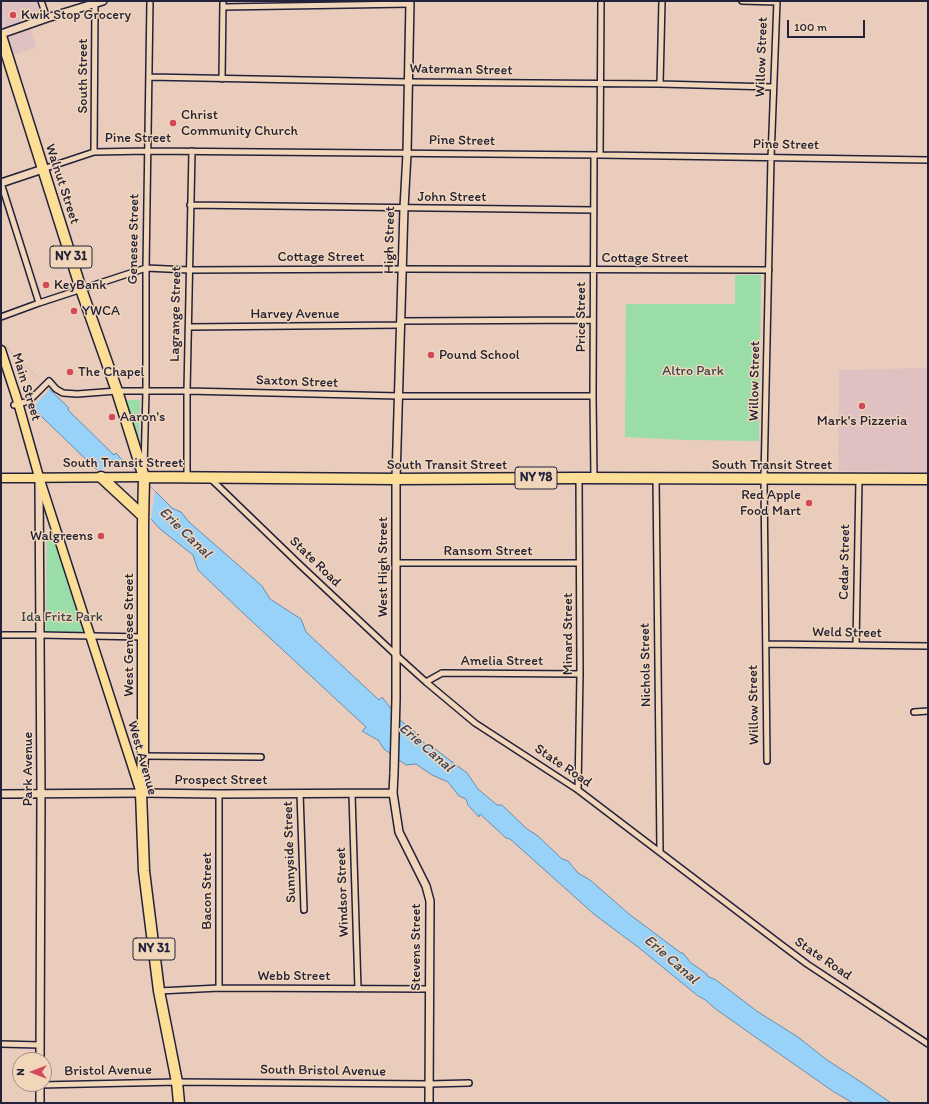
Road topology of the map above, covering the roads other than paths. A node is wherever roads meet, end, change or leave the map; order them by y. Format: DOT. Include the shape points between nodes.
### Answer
graph roads {
  1 [pos="41,1"];
  2 [pos="103,1"];
  3 [pos="150,1"];
  4 [pos="223,1"];
  5 [pos="602,1"];
  6 [pos="662,1"];
  7 [pos="742,1"];
  8 [pos="777,1"];
  9 [pos="95,2"];
  10 [pos="410,3"];
  11 [pos="223,7"];
  12 [pos="47,18"];
  13 [pos="1,35"];
  14 [pos="149,77"];
  15 [pos="222,79"];
  16 [pos="407,82"];
  17 [pos="600,84"];
  18 [pos="660,84"];
  19 [pos="773,87"];
  20 [pos="148,151"];
  21 [pos="192,151"];
  22 [pos="94,152"];
  23 [pos="407,154"];
  24 [pos="597,155"];
  25 [pos="771,158"];
  26 [pos="928,160"];
  27 [pos="43,169"];
  28 [pos="1,183"];
  29 [pos="190,205"];
  30 [pos="404,208"];
  31 [pos="594,210"];
  32 [pos="146,268"];
  33 [pos="403,268"];
  34 [pos="189,270"];
  35 [pos="593,270"];
  36 [pos="769,270"];
  37 [pos="81,289"];
  38 [pos="39,303"];
  39 [pos="1,317"];
  40 [pos="593,320"];
  41 [pos="401,323"];
  42 [pos="188,326"];
  43 [pos="1,350"];
  44 [pos="1,364"];
  45 [pos="117,391"];
  46 [pos="146,391"];
  47 [pos="187,391"];
  48 [pos="399,396"];
  49 [pos="593,396"];
  50 [pos="16,401"];
  51 [pos="97,477"];
  52 [pos="187,477"];
  53 [pos="209,477"];
  54 [pos="1,478"];
  55 [pos="39,478"];
  56 [pos="143,478"];
  57 [pos="579,478"];
  58 [pos="594,478"];
  59 [pos="656,478"];
  60 [pos="396,479"];
  61 [pos="764,479"];
  62 [pos="859,479"];
  63 [pos="928,479"];
  64 [pos="143,520"];
  65 [pos="579,563"];
  66 [pos="396,564"];
  67 [pos="1,635"];
  68 [pos="40,635"];
  69 [pos="90,636"];
  70 [pos="144,637"];
  71 [pos="766,644"];
  72 [pos="856,645"];
  73 [pos="928,646"];
  74 [pos="396,655"];
  75 [pos="580,674"];
  76 [pos="426,682"];
  77 [pos="928,711"];
  78 [pos="914,712"];
  79 [pos="143,756"];
  80 [pos="261,757"];
  81 [pos="767,761"];
  82 [pos="578,790"];
  83 [pos="141,793"];
  84 [pos="300,793"];
  85 [pos="393,793"];
  86 [pos="1,794"];
  87 [pos="41,794"];
  88 [pos="219,794"];
  89 [pos="352,794"];
  90 [pos="660,851"];
  91 [pos="304,910"];
  92 [pos="219,988"];
  93 [pos="358,989"];
  94 [pos="430,989"];
  95 [pos="159,991"];
  96 [pos="1,1044"];
  97 [pos="928,1044"];
  98 [pos="40,1045"];
  99 [pos="40,1052"];
  100 [pos="176,1082"];
  101 [pos="469,1083"];
  102 [pos="52,1084"];
  103 [pos="429,1084"];
  104 [pos="40,1092"];
  105 [pos="40,1103"];
  106 [pos="179,1103"];
  107 [pos="429,1103"];
  1 -- 12 [label="street"];
  2 -- 9 [label="street"];
  3 -- 14 [label="street, Genesee Street"];
  4 -- 11 [label="street"];
  5 -- 17 [label="street, Price Street"];
  6 -- 18 [label="street"];
  7 -- 8 [label="street"];
  8 -- 19 [label="street, Willow Street"];
  9 -- 12 [label="street"];
  9 -- 22 [label="street, South Street"];
  10 -- 11 [label="street"];
  10 -- 16 [label="street, High Street"];
  11 -- 15 [label="street"];
  12 -- 13 [label="street"];
  13 -- 27 [label="highway, Walnut Street / NY 31"];
  14 -- 15 [label="street, Waterman Street"];
  14 -- 20 [label="street, Genesee Street"];
  15 -- 16 [label="street, Waterman Street"];
  16 -- 17 [label="street, Waterman Street"];
  16 -- 23 [label="street, High Street"];
  17 -- 18 [label="street, Waterman Street"];
  17 -- 24 [label="street, Price Street"];
  18 -- 19 [label="street, Waterman Street"];
  19 -- 25 [label="street, Willow Street"];
  20 -- 21 [label="street, Pine Street"];
  20 -- 22 [label="street, Pine Street"];
  20 -- 32 [label="street, Genesee Street"];
  21 -- 23 [label="street, Pine Street"];
  21 -- 29 [label="street, Lagrange Street"];
  22 -- 27 [label="street, Pine Street"];
  23 -- 24 [label="street, Pine Street"];
  23 -- 30 [label="street, High Street"];
  24 -- 25 [label="street, Pine Street"];
  24 -- 31 [label="street, Price Street"];
  25 -- 26 [label="street, Pine Street"];
  25 -- 36 [label="street, Willow Street"];
  27 -- 28 [label="street, Pine Street"];
  27 -- 37 [label="highway, Walnut Street / NY 31"];
  28 -- 38 [label="street"];
  29 -- 30 [label="street, John Street"];
  29 -- 34 [label="street, Lagrange Street"];
  30 -- 31 [label="street, John Street"];
  30 -- 33 [label="street, High Street"];
  31 -- 35 [label="street, Price Street"];
  32 -- 34 [label="street, Cottage Street"];
  32 -- 37 [label="street, Cottage Street"];
  32 -- 46 [label="street, Genesee Street"];
  33 -- 34 [label="street, Cottage Street"];
  33 -- 35 [label="street, Cottage Street"];
  33 -- 41 [label="street, High Street"];
  34 -- 42 [label="street, Lagrange Street"];
  35 -- 36 [label="street, Cottage Street"];
  35 -- 40 [label="street, Price Street"];
  36 -- 61 [label="street, Willow Street"];
  37 -- 38 [label="street, Cottage Street"];
  37 -- 45 [label="highway, Walnut Street / NY 31"];
  38 -- 39 [label="street, Cottage Street"];
  40 -- 41 [label="street, Harvey Avenue"];
  40 -- 49 [label="street, Price Street"];
  41 -- 42 [label="street, Harvey Avenue"];
  41 -- 48 [label="street, High Street"];
  42 -- 47 [label="street, Lagrange Street"];
  43 -- 50 [label="main road, Main Street"];
  44 -- 50 [label="main road, Main Street"];
  45 -- 46 [label="street, Saxton Street"];
  45 -- 50 [label="street, Saxton Street" via="63,393 49,381 29,401"];
  45 -- 56 [label="highway, Walnut Street / NY 31"];
  46 -- 47 [label="street, Saxton Street"];
  46 -- 56 [label="street, Genesee Street"];
  47 -- 48 [label="street, Saxton Street"];
  47 -- 52 [label="street, Lagrange Street"];
  48 -- 49 [label="street, Saxton Street"];
  48 -- 60 [label="street, High Street"];
  49 -- 58 [label="street, Price Street"];
  50 -- 55 [label="main road, Main Street"];
  51 -- 55 [label="main road, South Transit Street / NY 78"];
  51 -- 56 [label="main road, South Transit Street / NY 78"];
  51 -- 64 [label="highway"];
  52 -- 53 [label="highway, South Transit Street / NY 78"];
  52 -- 56 [label="highway, South Transit Street / NY 78"];
  53 -- 60 [label="highway, South Transit Street / NY 78"];
  53 -- 74 [label="street, State Road"];
  54 -- 55 [label="main road, NY 78"];
  55 -- 68 [label="street, Park Avenue"];
  55 -- 69 [label="main road, West Avenue"];
  56 -- 64 [label="highway, West Genesee Street / NY 31"];
  57 -- 58 [label="highway, South Transit Street / NY 78"];
  57 -- 60 [label="highway, South Transit Street / NY 78"];
  57 -- 65 [label="street, Minard Street"];
  58 -- 59 [label="highway, South Transit Street / NY 78"];
  59 -- 61 [label="highway, South Transit Street / NY 78"];
  59 -- 90 [label="street, Nichols Street"];
  60 -- 66 [label="street, West High Street"];
  61 -- 62 [label="highway, South Transit Street / NY 78"];
  61 -- 71 [label="street, Willow Street"];
  62 -- 63 [label="highway, South Transit Street / NY 78"];
  62 -- 72 [label="street, Cedar Street"];
  64 -- 70 [label="highway, West Genesee Street / NY 31"];
  65 -- 66 [label="street, Ransom Street"];
  65 -- 75 [label="street, Minard Street"];
  66 -- 74 [label="street, West High Street"];
  67 -- 68 [label="street"];
  68 -- 69 [label="street"];
  68 -- 87 [label="street, Park Avenue"];
  69 -- 70 [label="street"];
  69 -- 83 [label="main road, West Avenue"];
  70 -- 79 [label="highway, West Genesee Street / NY 31"];
  71 -- 72 [label="street, Weld Street"];
  71 -- 81 [label="street, Willow Street"];
  72 -- 73 [label="street, Weld Street"];
  74 -- 76 [label="street, State Road"];
  74 -- 85 [label="street, Stevens Street"];
  75 -- 76 [label="street, Amelia Street" via="442,673"];
  75 -- 82 [label="street, Minard Street"];
  76 -- 82 [label="street, State Road" via="476,723"];
  77 -- 78 [label="street"];
  79 -- 80 [label="street"];
  79 -- 83 [label="highway, West Genesee Street / NY 31"];
  82 -- 90 [label="street, State Road"];
  83 -- 87 [label="street, Prospect Street"];
  83 -- 88 [label="street, Prospect Street"];
  83 -- 95 [label="highway, West Avenue / NY 31" via="144,871"];
  84 -- 88 [label="street, Prospect Street"];
  84 -- 89 [label="street, Prospect Street"];
  84 -- 91 [label="street, Sunnyside Street"];
  85 -- 89 [label="street, Prospect Street"];
  85 -- 94 [label="street, Stevens Street" via="399,832 426,886 430,901"];
  86 -- 87 [label="street, Prospect Street"];
  87 -- 98 [label="street, Park Avenue"];
  88 -- 92 [label="street, Bacon Street"];
  89 -- 93 [label="street, Windsor Street"];
  90 -- 97 [label="street, State Road" via="783,946"];
  92 -- 93 [label="street, Webb Street"];
  92 -- 95 [label="street, Webb Street"];
  93 -- 94 [label="street, Webb Street"];
  94 -- 103 [label="street, Stevens Street"];
  95 -- 100 [label="highway, West Avenue / NY 31"];
  96 -- 98 [label="street"];
  98 -- 99 [label="street, Park Avenue"];
  100 -- 102 [label="street, Bristol Avenue"];
  100 -- 103 [label="street, South Bristol Avenue"];
  100 -- 106 [label="highway, West Avenue / NY 31"];
  101 -- 103 [label="street, South Bristol Avenue"];
  103 -- 107 [label="street, Stevens Street"];
  104 -- 105 [label="street"];
}
